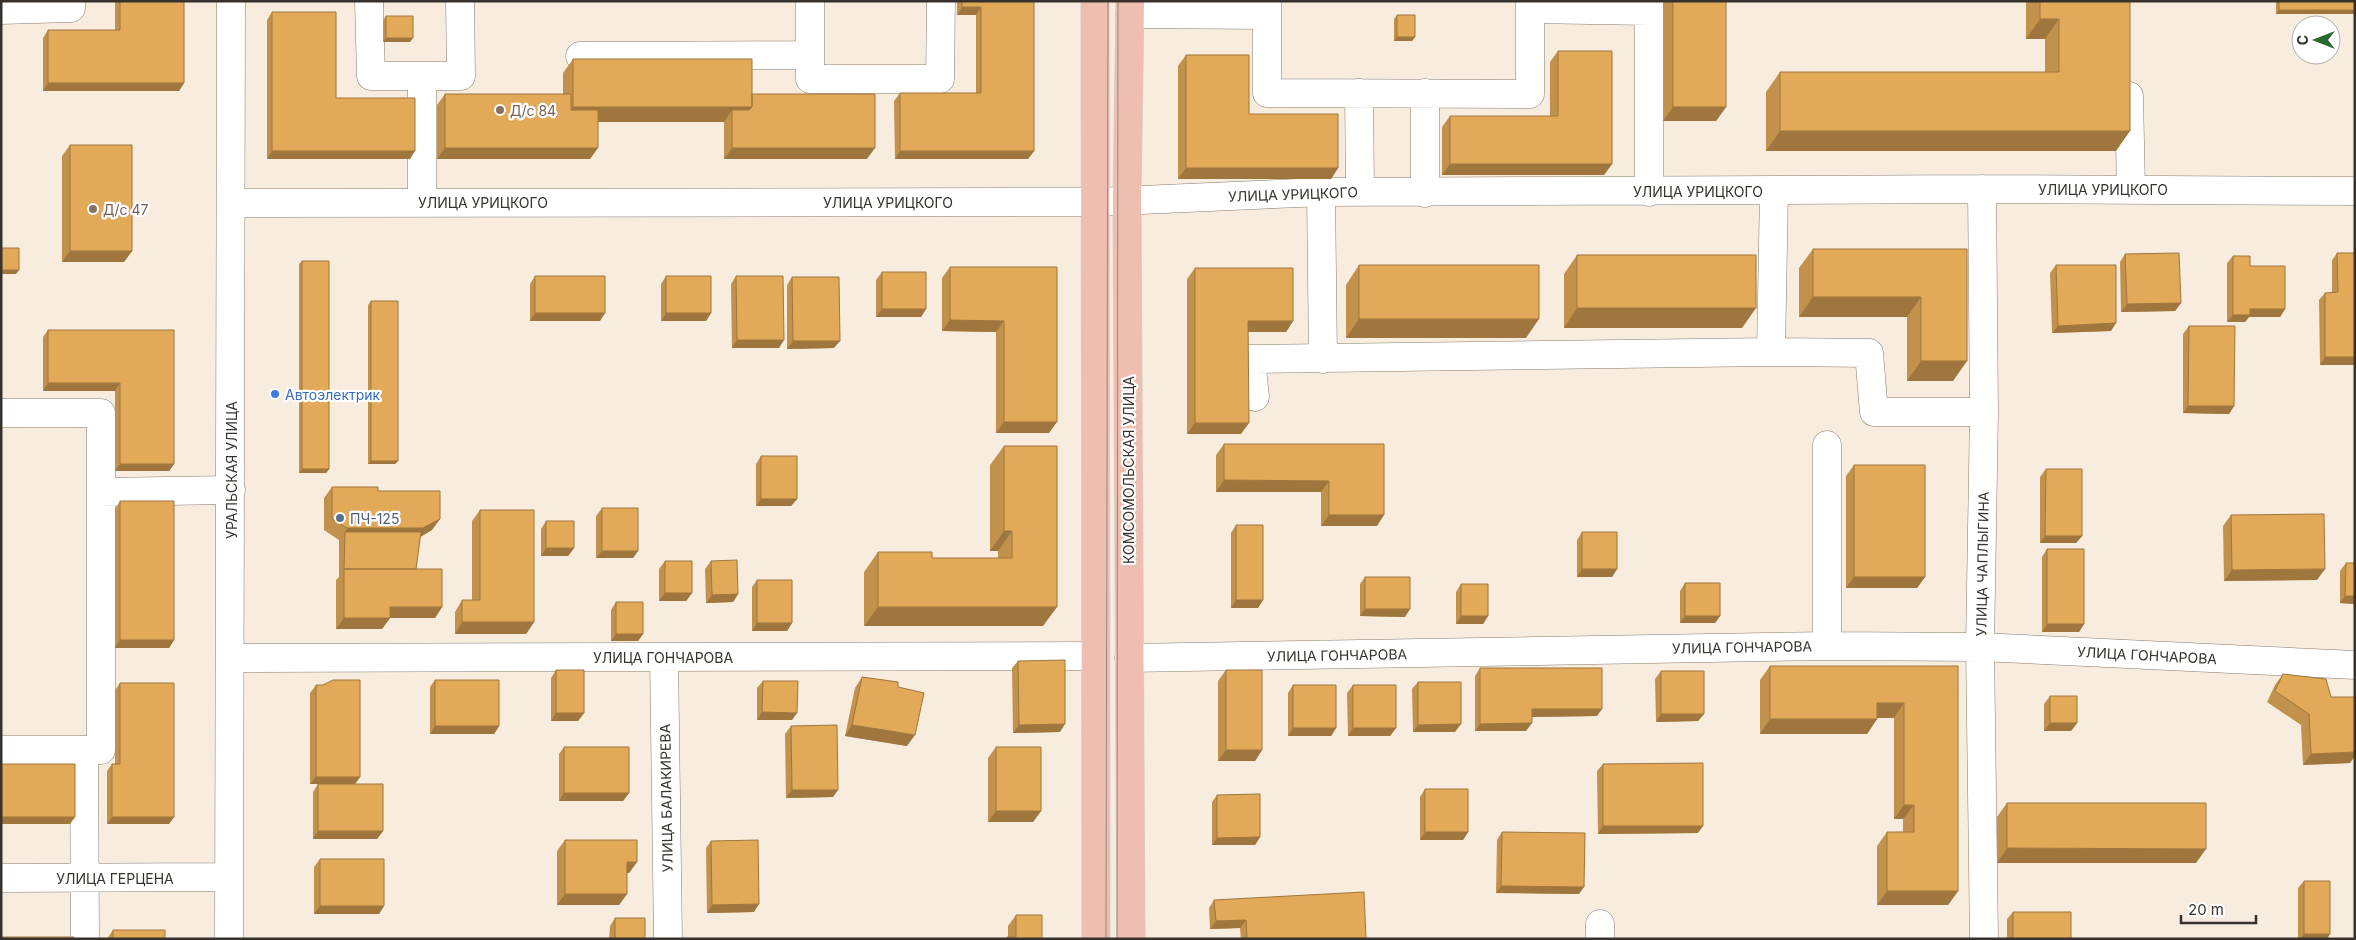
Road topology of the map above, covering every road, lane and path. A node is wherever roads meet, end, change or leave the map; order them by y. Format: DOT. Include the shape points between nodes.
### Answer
graph roads {
  1 [pos="71,1"];
  2 [pos="231,1"];
  3 [pos="369,1"];
  4 [pos="460,1"];
  5 [pos="810,1"];
  6 [pos="940,1"];
  7 [pos="1095,1"];
  8 [pos="1530,5"];
  9 [pos="1649,6"];
  10 [pos="1130,8"];
  11 [pos="1267,8"];
  12 [pos="1,10"];
  13 [pos="810,55"];
  14 [pos="580,56"];
  15 [pos="2128,70"];
  16 [pos="422,76"];
  17 [pos="1359,93"];
  18 [pos="1424,93"];
  19 [pos="1982,189"];
  20 [pos="2131,189"];
  21 [pos="1774,191"];
  22 [pos="2355,191"];
  23 [pos="1321,192"];
  24 [pos="1360,192"];
  25 [pos="1649,192"];
  26 [pos="1425,193"];
  27 [pos="1127,199"];
  28 [pos="422,202"];
  29 [pos="1096,202"];
  30 [pos="232,203"];
  31 [pos="1771,352"];
  32 [pos="1323,360"];
  33 [pos="1255,397"];
  34 [pos="1984,412"];
  35 [pos="1,413"];
  36 [pos="1827,445"];
  37 [pos="231,490"];
  38 [pos="102,492"];
  39 [pos="1827,646"];
  40 [pos="1980,647"];
  41 [pos="1095,656"];
  42 [pos="664,657"];
  43 [pos="230,658"];
  44 [pos="1129,658"];
  45 [pos="2355,665"];
  46 [pos="1,750"];
  47 [pos="84,750"];
  48 [pos="228,877"];
  49 [pos="1,878"];
  50 [pos="84,878"];
  51 [pos="85,939"];
  52 [pos="229,939"];
  53 [pos="668,939"];
  54 [pos="1096,939"];
  55 [pos="1131,939"];
  56 [pos="1984,939"];
  1 -- 12 [label="street" via="71,8"];
  2 -- 30 [label="street, УРАЛЬСКАЯ УЛИЦА"];
  3 -- 16 [label="street" via="371,76"];
  4 -- 16 [label="street" via="461,76"];
  5 -- 13 [label="street"];
  6 -- 13 [label="street" via="940,79 810,79"];
  7 -- 29 [label="main road"];
  8 -- 9 [label="street"];
  8 -- 18 [label="street" via="1530,94"];
  9 -- 25 [label="street"];
  10 -- 11 [label="street"];
  10 -- 27 [label="main road, КОМСОМОЛЬСКАЯ УЛИЦА"];
  11 -- 17 [label="street" via="1267,93"];
  13 -- 14 [label="street"];
  15 -- 20 [label="street"];
  16 -- 28 [label="street"];
  17 -- 18 [label="street"];
  17 -- 24 [label="street"];
  18 -- 26 [label="street"];
  19 -- 20 [label="street, УЛИЦА УРИЦКОГО"];
  19 -- 21 [label="street, УЛИЦА УРИЦКОГО"];
  19 -- 34 [label="street, УЛИЦА ЧАПЛЫГИНА"];
  20 -- 22 [label="street, УЛИЦА УРИЦКОГО"];
  21 -- 25 [label="street, УЛИЦА УРИЦКОГО"];
  21 -- 31 [label="street"];
  23 -- 24 [label="street, УЛИЦА УРИЦКОГО"];
  23 -- 27 [label="street, УЛИЦА УРИЦКОГО"];
  23 -- 32 [label="street"];
  24 -- 26 [label="street, УЛИЦА УРИЦКОГО"];
  25 -- 26 [label="street, УЛИЦА УРИЦКОГО"];
  27 -- 29 [label="street, УЛИЦА УРИЦКОГО"];
  27 -- 44 [label="main road, КОМСОМОЛЬСКАЯ УЛИЦА"];
  28 -- 29 [label="street, УЛИЦА УРИЦКОГО"];
  28 -- 30 [label="street, УЛИЦА УРИЦКОГО"];
  29 -- 41 [label="main road"];
  30 -- 37 [label="street, УРАЛЬСКАЯ УЛИЦА"];
  31 -- 32 [label="street"];
  31 -- 34 [label="street" via="1869,353 1874,412"];
  32 -- 33 [label="street" via="1251,360"];
  34 -- 40 [label="street, УЛИЦА ЧАПЛЫГИНА"];
  35 -- 38 [label="street" via="102,413"];
  36 -- 39 [label="street"];
  37 -- 38 [label="street"];
  37 -- 43 [label="street, УРАЛЬСКАЯ УЛИЦА"];
  38 -- 47 [label="street" via="102,750"];
  39 -- 40 [label="street, УЛИЦА ГОНЧАРОВА"];
  39 -- 44 [label="street, УЛИЦА ГОНЧАРОВА"];
  40 -- 45 [label="street, УЛИЦА ГОНЧАРОВА"];
  40 -- 56 [label="street, УЛИЦА ЧАПЛЫГИНА"];
  41 -- 42 [label="street, УЛИЦА ГОНЧАРОВА"];
  41 -- 54 [label="main road"];
  42 -- 43 [label="street, УЛИЦА ГОНЧАРОВА"];
  42 -- 53 [label="street, УЛИЦА БАЛАКИРЕВА"];
  43 -- 48 [label="street, УРАЛЬСКАЯ УЛИЦА"];
  44 -- 55 [label="main road, КОМСОМОЛЬСКАЯ УЛИЦА"];
  46 -- 47 [label="street"];
  47 -- 50 [label="street"];
  48 -- 50 [label="street, УЛИЦА ГЕРЦЕНА"];
  48 -- 52 [label="street, УРАЛЬСКАЯ УЛИЦА"];
  49 -- 50 [label="street, УЛИЦА ГЕРЦЕНА"];
  50 -- 51 [label="street"];
}
